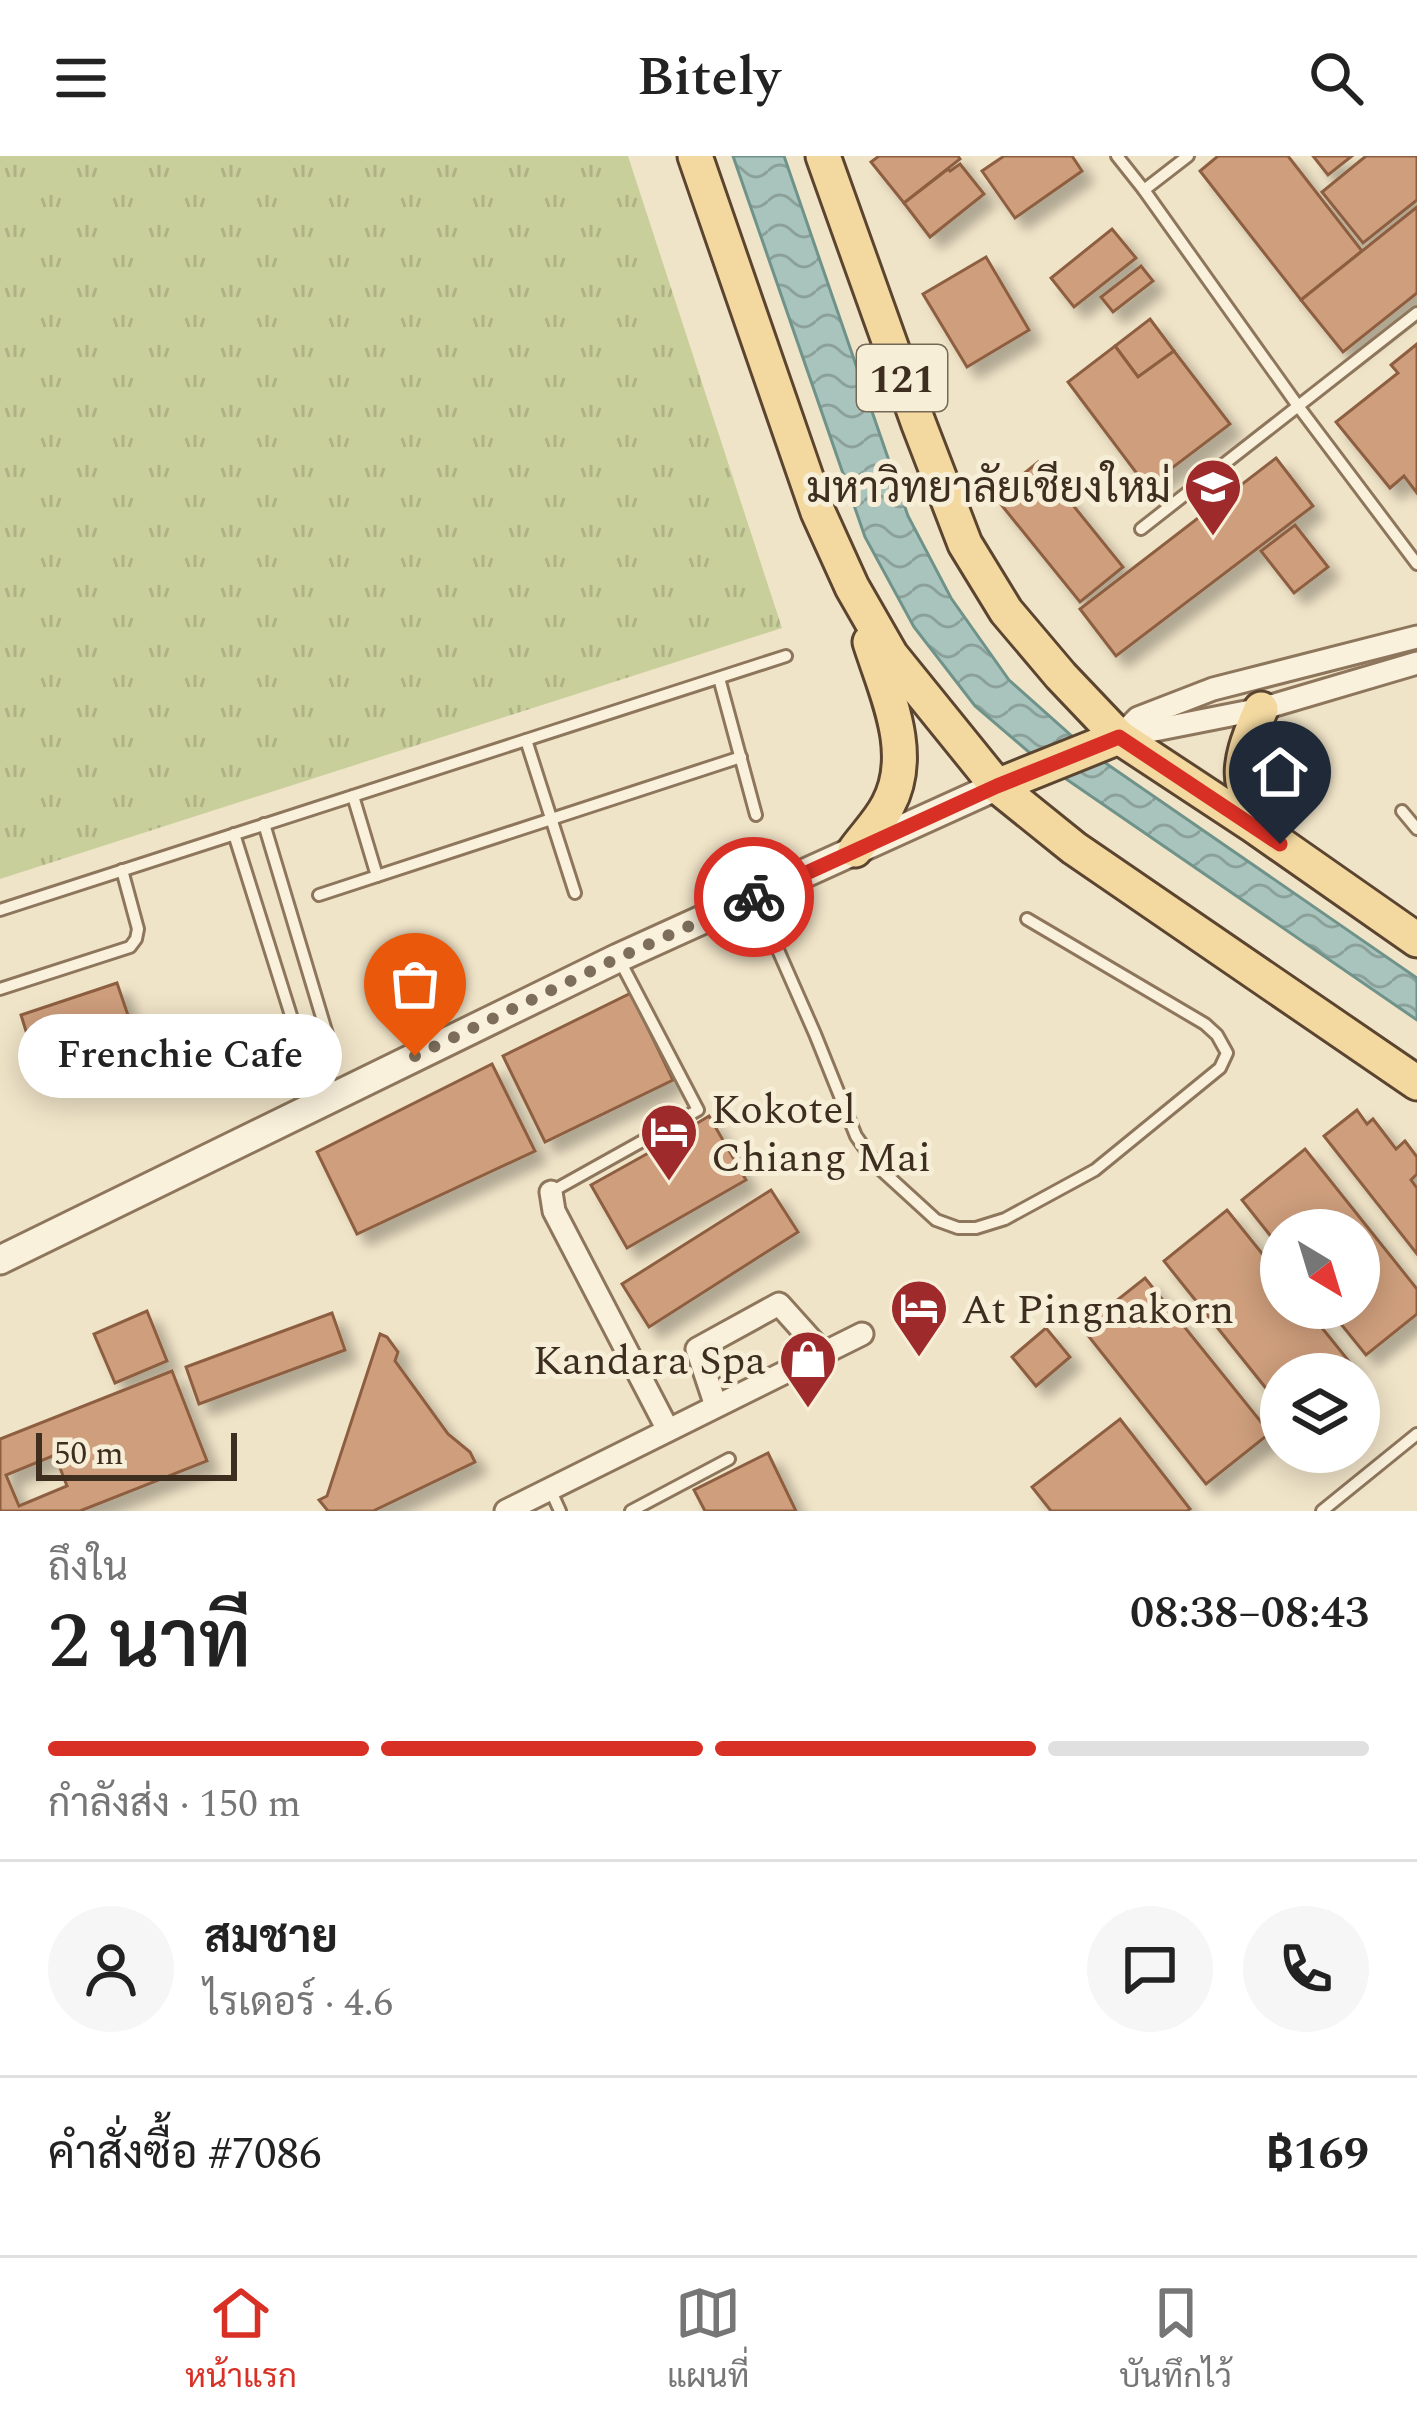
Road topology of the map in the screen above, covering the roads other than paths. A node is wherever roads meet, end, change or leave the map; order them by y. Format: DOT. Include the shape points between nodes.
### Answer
graph roads {
  1 [pos="695,156"];
  2 [pos="823,156"];
  3 [pos="1117,156"];
  4 [pos="1188,156"];
  5 [pos="1144,190"];
  6 [pos="1417,313"];
  7 [pos="1298,406"];
  8 [pos="1141,529"];
  9 [pos="1417,564"];
  10 [pos="852,587"];
  11 [pos="1417,637"];
  12 [pos="786,656"];
  13 [pos="1417,663"];
  14 [pos="719,678"];
  15 [pos="1261,710"];
  16 [pos="1113,739"];
  17 [pos="526,740"];
  18 [pos="740,757"];
  19 [pos="997,786"];
  20 [pos="353,796"];
  21 [pos="1402,811"];
  22 [pos="756,815"];
  23 [pos="550,818"];
  24 [pos="264,824"];
  25 [pos="1417,829"];
  26 [pos="235,834"];
  27 [pos="854,850"];
  28 [pos="1307,863"];
  29 [pos="122,870"];
  30 [pos="377,876"];
  31 [pos="575,893"];
  32 [pos="319,895"];
  33 [pos="754,897"];
  34 [pos="0,910"];
  35 [pos="1027,919"];
  36 [pos="1417,940"];
  37 [pos="301,949"];
  38 [pos="273,958"];
  39 [pos="618,958"];
  40 [pos="0,989"];
  41 [pos="319,1050"];
  42 [pos="1417,1083"];
  43 [pos="334,1095"];
  44 [pos="551,1192"];
  45 [pos="0,1260"];
  46 [pos="862,1334"];
  47 [pos="824,1353"];
  48 [pos="716,1406"];
  49 [pos="668,1430"];
  50 [pos="1417,1434"];
  51 [pos="729,1459"];
  52 [pos="550,1489"];
  53 [pos="506,1511"];
  54 [pos="560,1511"];
  55 [pos="631,1511"];
  56 [pos="1322,1511"];
  1 -- 10 [label="main road" via="818,512"];
  2 -- 16 [label="main road, 121" via="965,544 1006,611"];
  3 -- 5 [label="lane"];
  4 -- 5 [label="lane"];
  5 -- 7 [label="lane"];
  6 -- 7 [label="lane"];
  7 -- 8 [label="lane"];
  7 -- 9 [label="lane"];
  10 -- 19 [label="main road" via="891,656"];
  10 -- 27 [label="main road" via="898,734 901,772"];
  11 -- 16 [label="street" via="1213,688 1138,718"];
  12 -- 14 [label="lane"];
  13 -- 15 [label="street"];
  14 -- 17 [label="lane"];
  14 -- 18 [label="lane"];
  15 -- 16 [label="street"];
  15 -- 28 [label="main road" via="1242,782"];
  16 -- 19 [label="main road"];
  16 -- 28 [label="main road, 121"];
  17 -- 20 [label="lane"];
  17 -- 23 [label="lane"];
  18 -- 22 [label="lane"];
  18 -- 23 [label="lane"];
  19 -- 27 [label="street"];
  19 -- 42 [label="main road" via="1074,848"];
  20 -- 24 [label="lane"];
  20 -- 30 [label="lane"];
  21 -- 25 [label="lane"];
  23 -- 30 [label="lane"];
  23 -- 31 [label="lane"];
  24 -- 26 [label="lane"];
  24 -- 37 [label="lane"];
  26 -- 29 [label="lane"];
  26 -- 38 [label="lane"];
  27 -- 33 [label="street"];
  28 -- 36 [label="main road, 121"];
  29 -- 34 [label="lane"];
  29 -- 40 [label="lane" via="138,929 130,947"];
  30 -- 32 [label="lane"];
  33 -- 35 [label="lane" via="856,1136 907,1196 958,1228 1005,1220 1095,1170 1220,1068 1227,1053 1205,1024"];
  33 -- 39 [label="street"];
  37 -- 38 [label="lane"];
  37 -- 41 [label="lane" via="328,1034"];
  38 -- 41 [label="lane" via="299,1041"];
  39 -- 43 [label="street"];
  39 -- 44 [label="lane" via="698,1110"];
  41 -- 43 [label="lane"];
  43 -- 45 [label="street"];
  44 -- 49 [label="street"];
  46 -- 47 [label="street"];
  47 -- 48 [label="street"];
  47 -- 48 [label="street" via="779,1304 697,1349"];
  48 -- 49 [label="street"];
  49 -- 52 [label="street"];
  50 -- 56 [label="lane"];
  51 -- 55 [label="lane"];
  52 -- 53 [label="street"];
  52 -- 54 [label="lane"];
}
